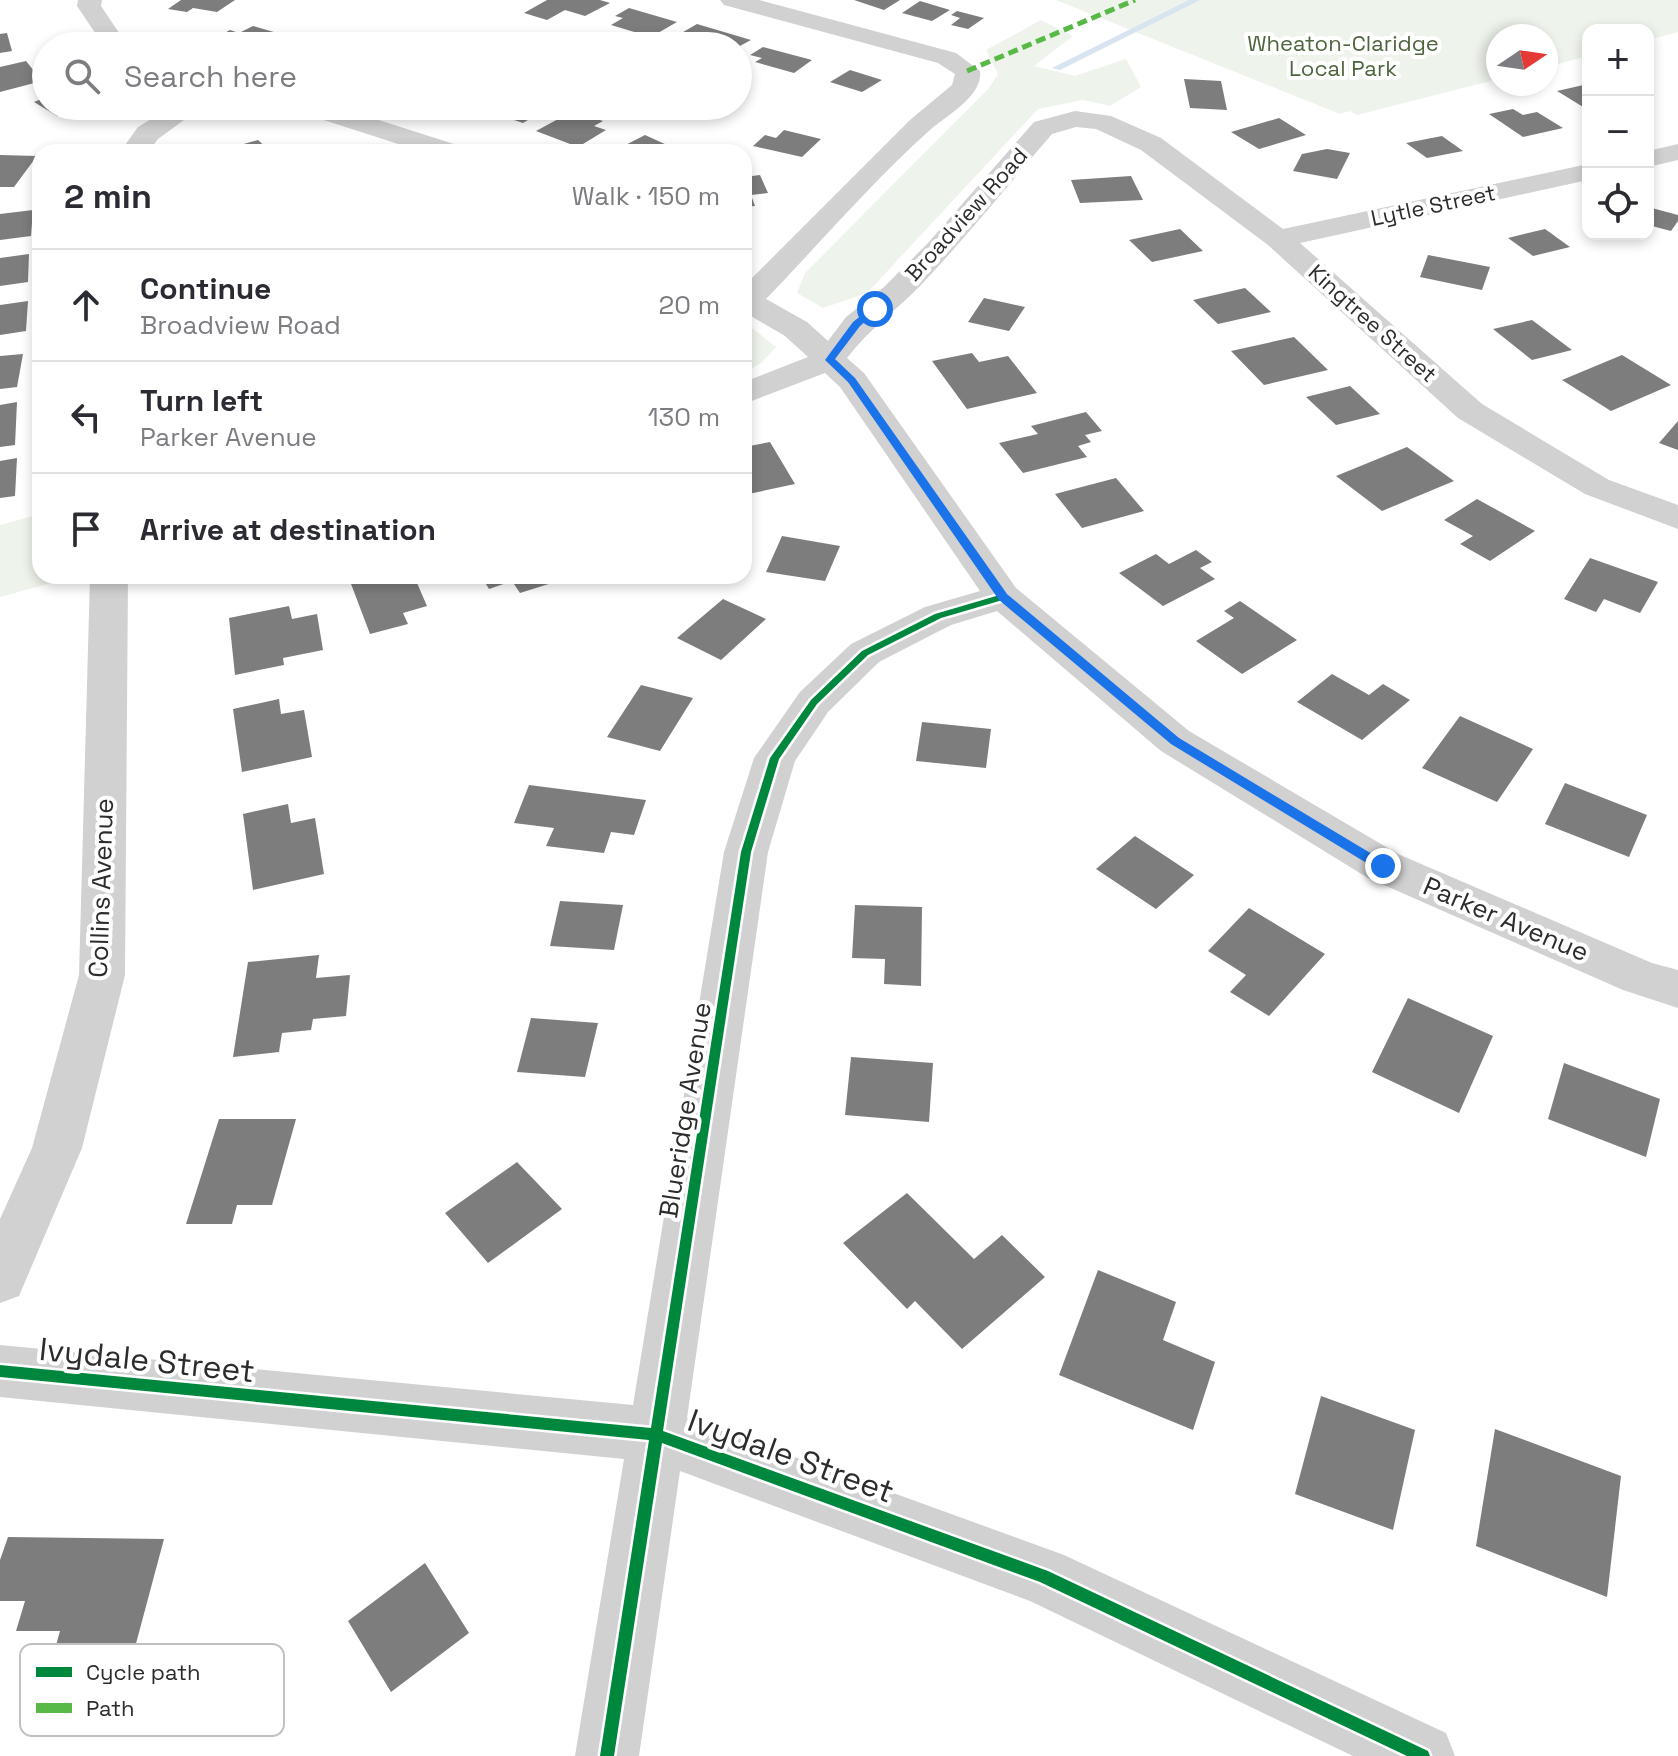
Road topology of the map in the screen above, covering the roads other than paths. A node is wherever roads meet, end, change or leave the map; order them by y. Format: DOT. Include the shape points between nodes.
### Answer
graph roads {
  1 [pos="90,0"];
  2 [pos="732,0"];
  3 [pos="107,32"];
  4 [pos="1075,119"];
  5 [pos="168,120"];
  6 [pos="351,120"];
  7 [pos="140,144"];
  8 [pos="425,144"];
  9 [pos="1582,173"];
  10 [pos="1278,239"];
  11 [pos="752,294"];
  12 [pos="752,305"];
  13 [pos="829,360"];
  14 [pos="752,391"];
  15 [pos="1678,518"];
  16 [pos="109,584"];
  17 [pos="1003,597"];
  18 [pos="1678,989"];
  19 [pos="0,1279"];
  20 [pos="0,1371"];
  21 [pos="658,1435"];
  22 [pos="607,1756"];
  23 [pos="1423,1756"];
  1 -- 3 [label="street"];
  2 -- 11 [label="street" via="947,58 967,71 968,79"];
  4 -- 10 [label="street, Kingtree Street" via="1102,122 1151,144"];
  4 -- 13 [label="street, Broadview Road" via="1043,128 938,249 857,324"];
  5 -- 7 [label="street"];
  6 -- 8 [label="street"];
  9 -- 10 [label="street, Lytle Street"];
  10 -- 15 [label="street, Kingtree Street" via="1470,411 1597,487"];
  12 -- 13 [label="street, Parker Avenue" via="796,329"];
  13 -- 14 [label="street"];
  13 -- 17 [label="street, Parker Avenue" via="852,380"];
  16 -- 19 [label="street, Collins Avenue" via="102,975 57,1148"];
  17 -- 18 [label="street, Parker Avenue" via="1175,741 1383,866"];
  17 -- 21 [label="street, Blueridge Avenue" via="938,616 865,653 814,702 775,758 746,852"];
  20 -- 21 [label="street, Ivydale Street"];
  21 -- 22 [label="street, Blueridge Avenue"];
  21 -- 23 [label="street, Ivydale Street" via="1043,1576"];
}
